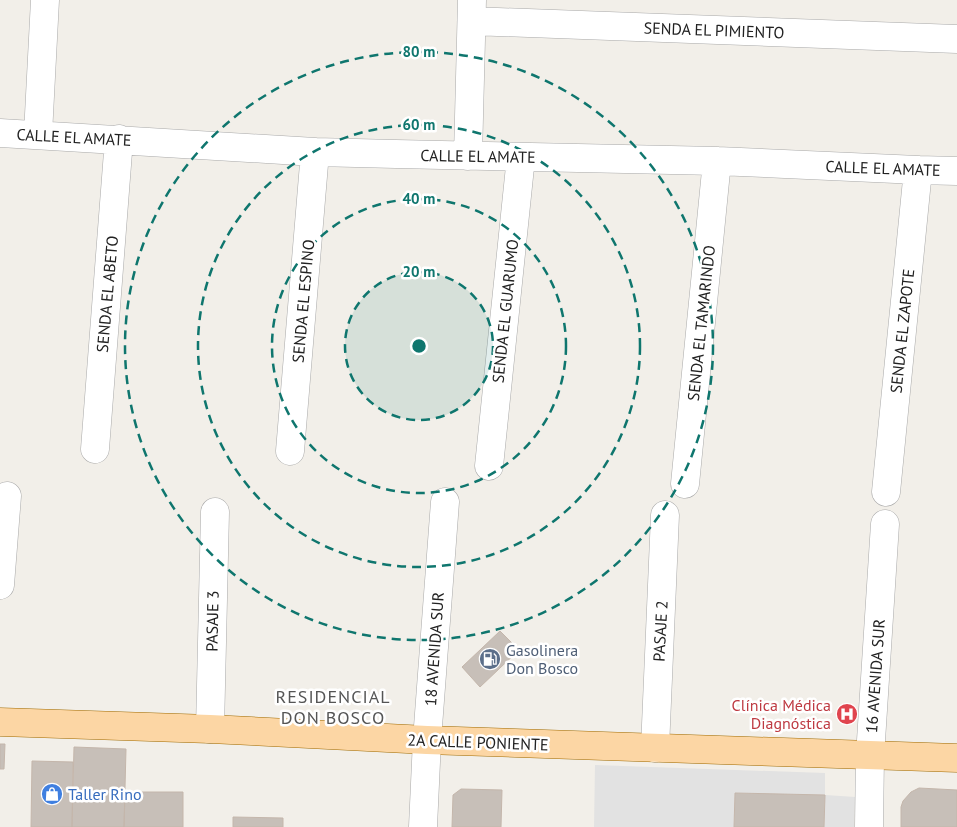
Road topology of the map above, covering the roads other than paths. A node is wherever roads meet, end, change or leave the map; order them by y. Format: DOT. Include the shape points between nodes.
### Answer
graph roads {
  1 [pos="45,0"];
  2 [pos="472,10"];
  3 [pos="957,39"];
  4 [pos="0,133"];
  5 [pos="38,134"];
  6 [pos="120,139"];
  7 [pos="315,152"];
  8 [pos="468,156"];
  9 [pos="521,157"];
  10 [pos="717,161"];
  11 [pos="918,170"];
  12 [pos="957,171"];
  13 [pos="95,449"];
  14 [pos="290,452"];
  15 [pos="489,466"];
  16 [pos="685,484"];
  17 [pos="886,492"];
  18 [pos="7,496"];
  19 [pos="445,502"];
  20 [pos="215,512"];
  21 [pos="666,514"];
  22 [pos="885,524"];
  23 [pos="0,585"];
  24 [pos="0,722"];
  25 [pos="210,729"];
  26 [pos="427,740"];
  27 [pos="655,748"];
  28 [pos="870,756"];
  29 [pos="957,758"];
  30 [pos="423,827"];
  31 [pos="869,827"];
  1 -- 5 [label="street"];
  2 -- 3 [label="street, SENDA EL PIMIENTO"];
  2 -- 8 [label="street"];
  4 -- 5 [label="street, CALLE EL AMATE"];
  5 -- 6 [label="street, CALLE EL AMATE"];
  6 -- 7 [label="street, CALLE EL AMATE"];
  6 -- 13 [label="street, SENDA EL ABETO"];
  7 -- 8 [label="street, CALLE EL AMATE"];
  7 -- 14 [label="street, SENDA EL ESPINO"];
  8 -- 9 [label="street, CALLE EL AMATE"];
  9 -- 10 [label="street, CALLE EL AMATE"];
  9 -- 15 [label="street, SENDA EL GUARUMO"];
  10 -- 11 [label="street, CALLE EL AMATE"];
  10 -- 16 [label="street, SENDA EL TAMARINDO"];
  11 -- 12 [label="street, CALLE EL AMATE"];
  11 -- 17 [label="street, SENDA EL ZAPOTE"];
  18 -- 23 [label="street"];
  19 -- 26 [label="street, 18 AVENIDA SUR"];
  20 -- 25 [label="street, PASAJE 3"];
  21 -- 27 [label="street, PASAJE 2"];
  22 -- 28 [label="street, 16 AVENIDA SUR"];
  24 -- 25 [label="main road, 2A CALLE PONIENTE"];
  25 -- 26 [label="main road, 2A CALLE PONIENTE"];
  26 -- 27 [label="main road, 2A CALLE PONIENTE"];
  26 -- 30 [label="street, 18 AVENIDA SUR"];
  27 -- 28 [label="main road, 2A CALLE PONIENTE"];
  28 -- 29 [label="main road, 2A CALLE PONIENTE"];
  28 -- 31 [label="street, 16 AVENIDA SUR"];
}
